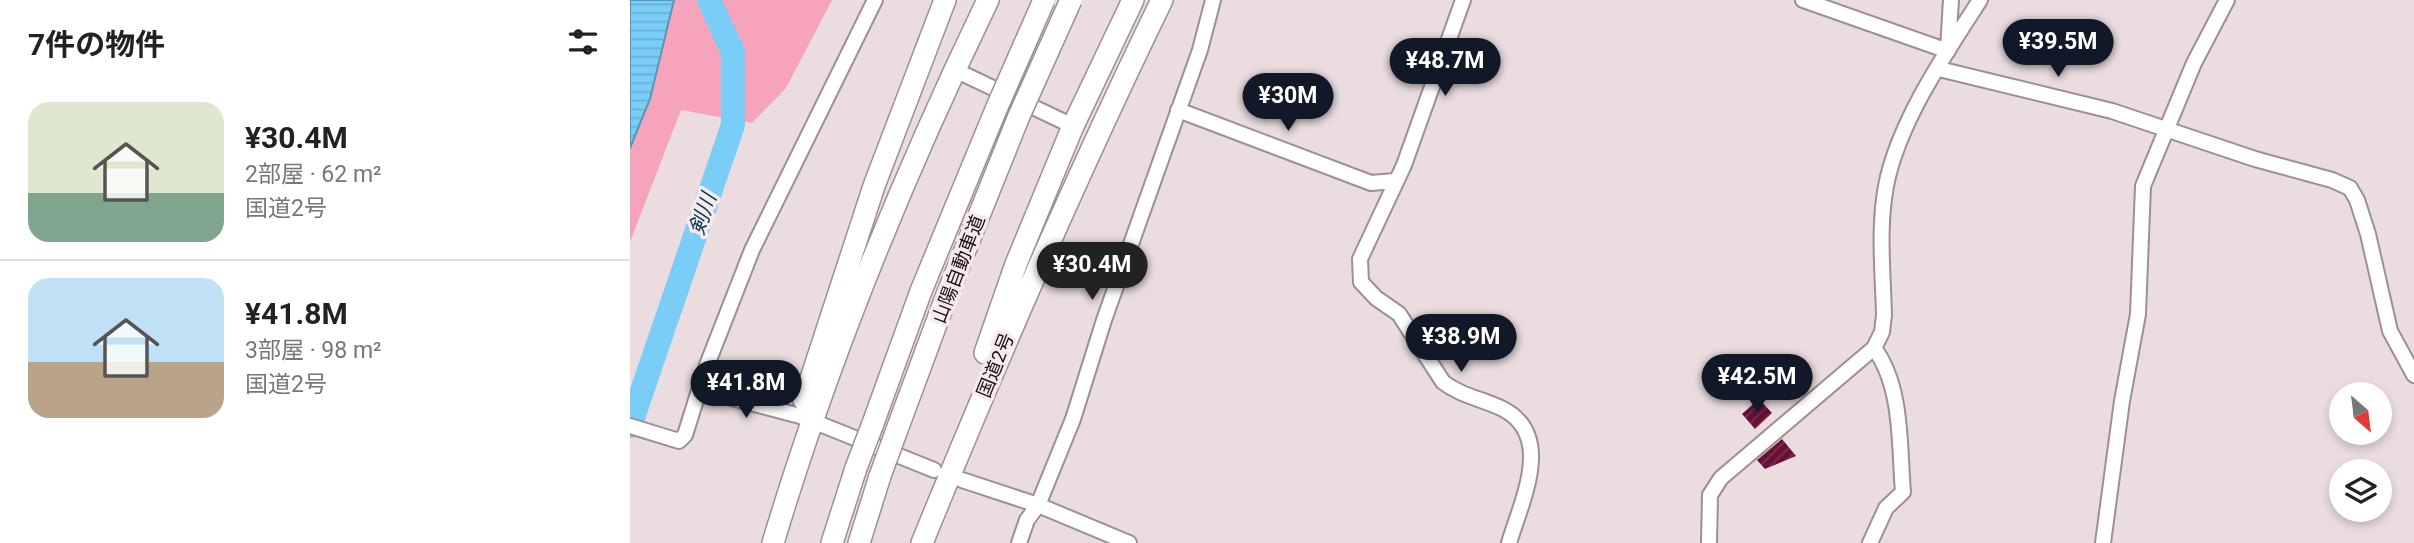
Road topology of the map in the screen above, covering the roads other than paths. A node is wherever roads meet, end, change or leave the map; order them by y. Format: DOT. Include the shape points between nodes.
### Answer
graph roads {
  1 [pos="875,0"];
  2 [pos="945,0"];
  3 [pos="988,0"];
  4 [pos="1044,0"];
  5 [pos="1071,0"];
  6 [pos="1133,0"];
  7 [pos="1162,0"];
  8 [pos="1213,0"];
  9 [pos="1463,0"];
  10 [pos="1803,0"];
  11 [pos="1951,0"];
  12 [pos="1980,0"];
  13 [pos="2227,0"];
  14 [pos="1948,51"];
  15 [pos="1939,69"];
  16 [pos="955,70"];
  17 [pos="1178,110"];
  18 [pos="1073,126"];
  19 [pos="2167,128"];
  20 [pos="1395,181"];
  21 [pos="1874,348"];
  22 [pos="2414,375"];
  23 [pos="701,390"];
  24 [pos="805,418"];
  25 [pos="630,426"];
  26 [pos="934,470"];
  27 [pos="962,480"];
  28 [pos="1038,505"];
  29 [pos="762,543"];
  30 [pos="773,543"];
  31 [pos="832,543"];
  32 [pos="859,543"];
  33 [pos="915,543"];
  34 [pos="922,543"];
  35 [pos="1019,543"];
  36 [pos="1129,543"];
  37 [pos="1509,543"];
  38 [pos="1710,543"];
  39 [pos="1870,543"];
  40 [pos="2104,543"];
  1 -- 23 [label="street" via="752,250"];
  2 -- 24 [label="highway" via="874,186"];
  3 -- 16 [label="highway"];
  4 -- 31 [label="highway, 山陽自動車道, bridge" via="921,291"];
  5 -- 32 [label="highway, 山陽自動車道, bridge" via="1019,116 895,435"];
  6 -- 18 [label="highway"];
  7 -- 34 [label="highway, 国道2号" via="1083,162"];
  8 -- 17 [label="street"];
  9 -- 20 [label="street"];
  10 -- 14 [label="street"];
  11 -- 14 [label="street"];
  12 -- 14 [label="street"];
  13 -- 19 [label="street"];
  14 -- 15 [label="street"];
  15 -- 19 [label="street"];
  15 -- 21 [label="street" via="1902,136 1886,185 1884,315"];
  16 -- 18 [label="street"];
  16 -- 24 [label="highway"];
  17 -- 20 [label="street" via="1371,183"];
  17 -- 28 [label="street" via="1073,419"];
  18 -- 33 [label="highway" via="1016,264 921,515"];
  19 -- 22 [label="street" via="2350,188 2368,234 2390,331"];
  19 -- 40 [label="street" via="2143,186 2137,314"];
  20 -- 37 [label="street" via="1360,259 1361,282 1399,314 1443,382 1506,411 1528,436 1531,469"];
  21 -- 38 [label="street" via="1721,478 1710,495"];
  21 -- 39 [label="street" via="1885,363 1896,409 1903,492 1886,508"];
  23 -- 24 [label="street"];
  23 -- 25 [label="street" via="679,441"];
  24 -- 26 [label="street"];
  24 -- 29 [label="highway"];
  24 -- 30 [label="highway"];
  27 -- 28 [label="street"];
  28 -- 35 [label="street"];
  28 -- 36 [label="street"];
}
